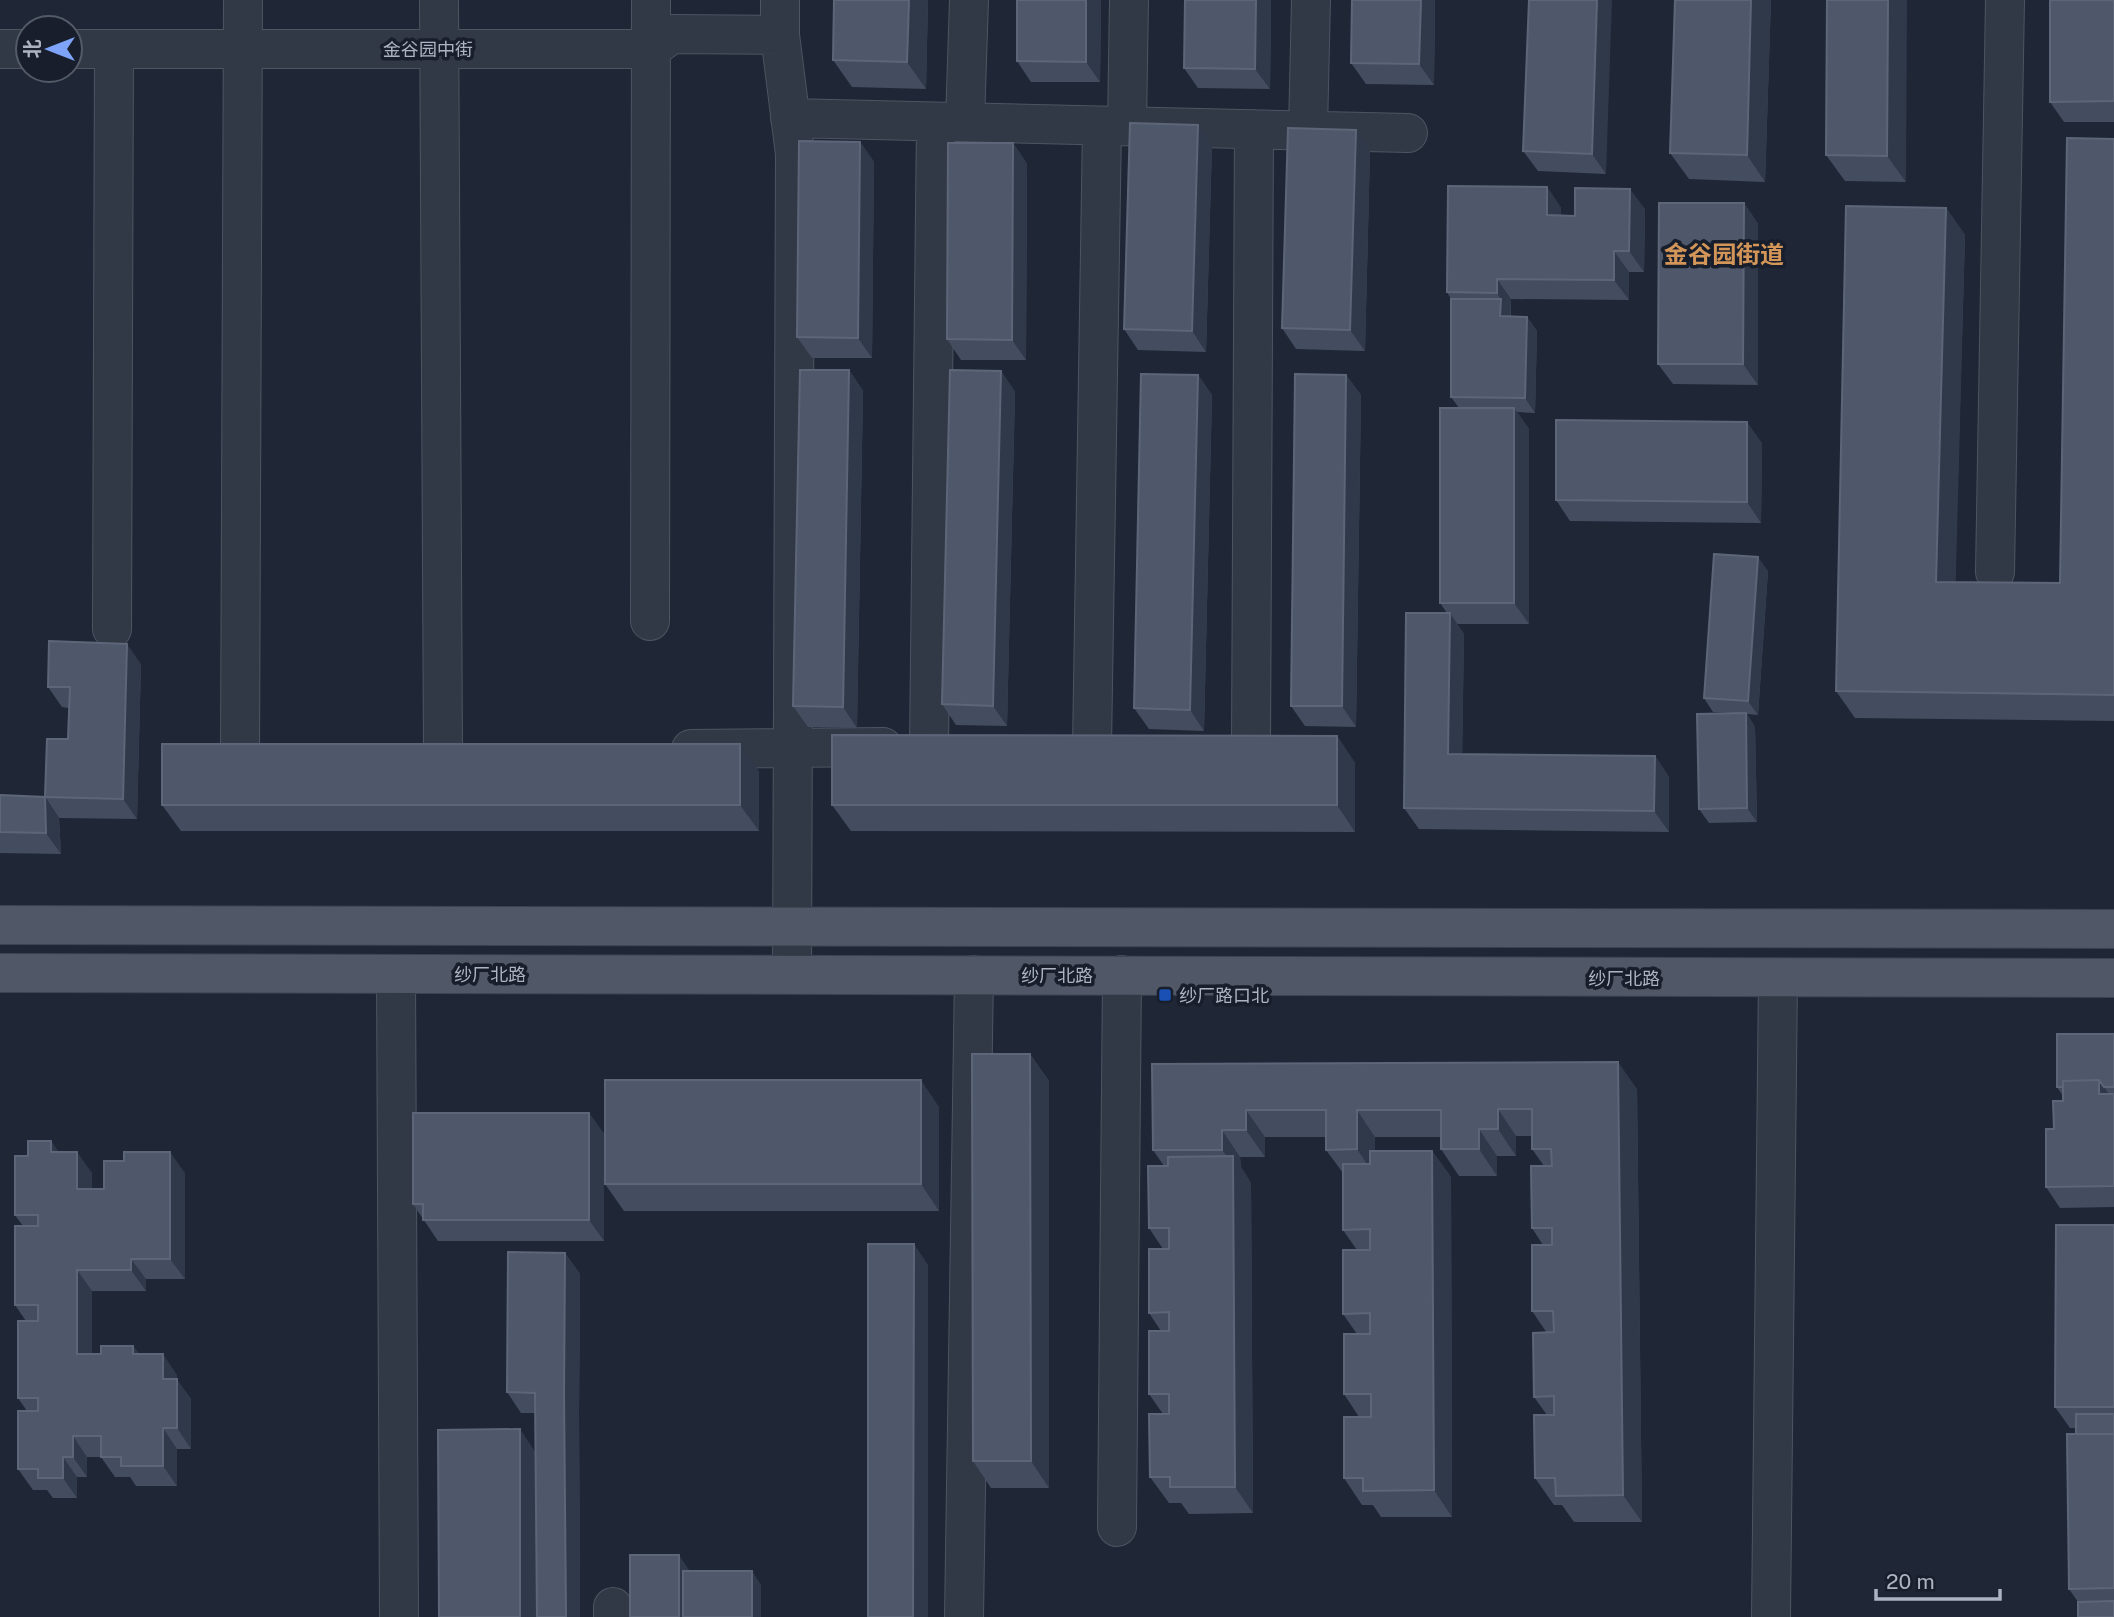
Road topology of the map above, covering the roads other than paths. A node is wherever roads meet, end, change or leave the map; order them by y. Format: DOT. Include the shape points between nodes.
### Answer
graph roads {
  1 [pos="243,0"];
  2 [pos="439,0"];
  3 [pos="651,0"];
  4 [pos="969,0"];
  5 [pos="1129,0"];
  6 [pos="1311,0"];
  7 [pos="2005,0"];
  8 [pos="780,17"];
  9 [pos="84,49"];
  10 [pos="114,49"];
  11 [pos="243,49"];
  12 [pos="438,49"];
  13 [pos="651,49"];
  14 [pos="790,118"];
  15 [pos="951,122"];
  16 [pos="1114,126"];
  17 [pos="1254,129"];
  18 [pos="1308,130"];
  19 [pos="1408,133"];
  20 [pos="1994,572"];
  21 [pos="650,621"];
  22 [pos="112,629"];
  23 [pos="1132,746"];
  24 [pos="1211,746"];
  25 [pos="929,747"];
  26 [pos="970,747"];
  27 [pos="1051,747"];
  28 [pos="1092,747"];
  29 [pos="792,748"];
  30 [pos="653,750"];
  31 [pos="402,753"];
  32 [pos="281,755"];
  33 [pos="0,925"];
  34 [pos="792,926"];
  35 [pos="2114,929"];
  36 [pos="0,973"];
  37 [pos="396,974"];
  38 [pos="792,974"];
  39 [pos="974,975"];
  40 [pos="1122,975"];
  41 [pos="1778,978"];
  42 [pos="2114,978"];
  43 [pos="1117,1527"];
  44 [pos="399,1617"];
  45 [pos="964,1617"];
  46 [pos="1771,1617"];
  1 -- 11 [label="street"];
  2 -- 12 [label="street"];
  3 -- 13 [label="street"];
  4 -- 15 [label="street"];
  5 -- 16 [label="street"];
  6 -- 18 [label="street"];
  7 -- 20 [label="street"];
  8 -- 13 [label="street, 金谷园中街" via="672,34"];
  8 -- 14 [label="street"];
  9 -- 10 [label="street, 金谷园中街"];
  10 -- 11 [label="street, 金谷园中街"];
  10 -- 22 [label="street"];
  11 -- 12 [label="street, 金谷园中街"];
  11 -- 32 [label="street" via="226,756"];
  12 -- 13 [label="street, 金谷园中街"];
  12 -- 31 [label="street" via="457,753"];
  13 -- 21 [label="street"];
  14 -- 15 [label="street"];
  14 -- 29 [label="street" via="795,154"];
  15 -- 16 [label="street"];
  15 -- 25 [label="street"];
  16 -- 17 [label="street"];
  16 -- 28 [label="street"];
  17 -- 18 [label="street"];
  17 -- 24 [label="street" via="1265,746"];
  18 -- 19 [label="street"];
  23 -- 28 [label="street"];
  25 -- 26 [label="street"];
  25 -- 29 [label="street"];
  27 -- 28 [label="street"];
  29 -- 30 [label="street"];
  29 -- 34 [label="street"];
  33 -- 34 [label="main road"];
  34 -- 35 [label="main road"];
  34 -- 38 [label="street"];
  36 -- 37 [label="main road, 纱厂北路"];
  37 -- 38 [label="main road, 纱厂北路"];
  37 -- 44 [label="street"];
  38 -- 39 [label="main road, 纱厂北路"];
  39 -- 40 [label="main road, 纱厂北路"];
  39 -- 45 [label="street"];
  40 -- 41 [label="main road, 纱厂北路"];
  40 -- 43 [label="street"];
  41 -- 42 [label="main road, 纱厂北路"];
  41 -- 46 [label="street"];
}
